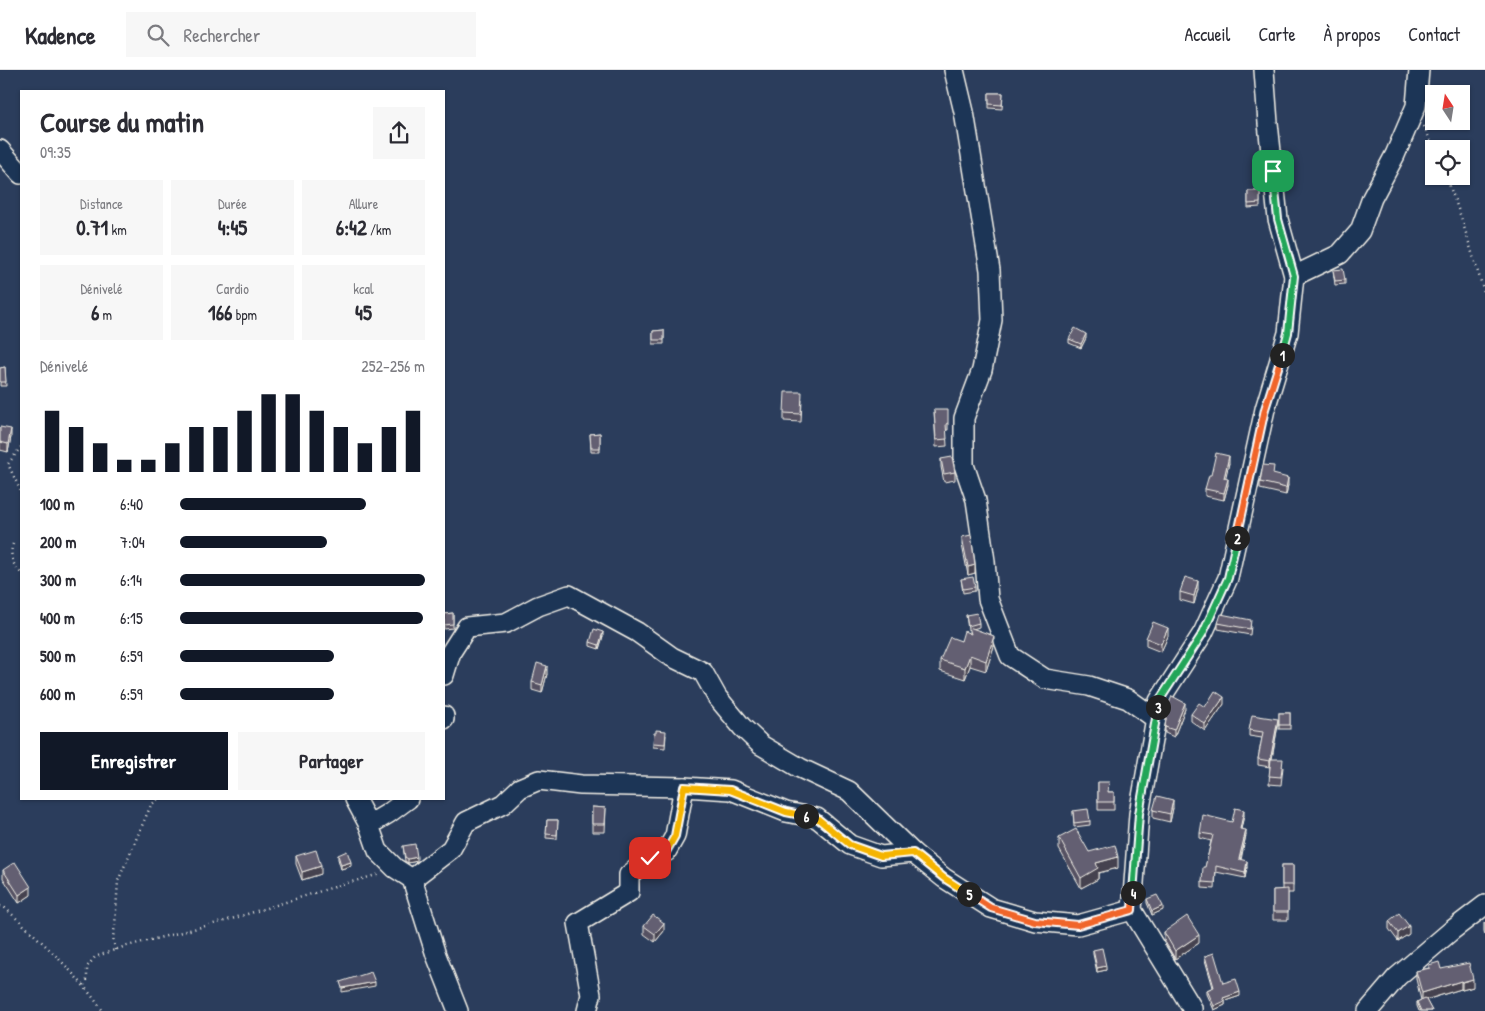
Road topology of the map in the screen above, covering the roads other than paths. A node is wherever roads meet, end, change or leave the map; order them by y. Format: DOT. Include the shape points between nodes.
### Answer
graph roads {
  1 [pos="954,70"];
  2 [pos="1264,70"];
  3 [pos="1420,70"];
  4 [pos="0,150"];
  5 [pos="20,173"];
  6 [pos="1294,276"];
  7 [pos="445,672"];
  8 [pos="1156,719"];
  9 [pos="684,787"];
  10 [pos="356,800"];
  11 [pos="407,800"];
  12 [pos="368,825"];
  13 [pos="913,853"];
  14 [pos="412,879"];
  15 [pos="1485,905"];
  16 [pos="1132,910"];
  17 [pos="1193,1010"];
  18 [pos="458,1011"];
  19 [pos="587,1011"];
  20 [pos="1368,1011"];
  1 -- 8 [label="street" via="990,270 992,320 982,370 964,418 964,465 976,500 988,599 1010,656 1045,679 1089,686 1128,699"];
  2 -- 6 [label="street" via="1278,219"];
  3 -- 6 [label="street" via="1416,106 1372,198 1360,231 1340,254"];
  4 -- 5 [label="street"];
  6 -- 8 [label="street" via="1288,333 1265,409 1228,578 1203,633 1159,701"];
  7 -- 13 [label="street" via="452,652 467,628 506,623 538,606 569,595 638,632 672,657 702,672 717,697 761,745 849,791"];
  8 -- 16 [label="street" via="1139,814"];
  9 -- 13 [label="street" via="730,790 786,812 817,818 850,845 881,856"];
  9 -- 14 [label="street" via="581,785 539,780 520,788 503,804 466,822 451,849"];
  9 -- 19 [label="street" via="675,836 666,852 650,858 629,876 629,892 578,923 591,995"];
  10 -- 12 [label="street"];
  11 -- 12 [label="street"];
  12 -- 14 [label="street" via="378,851"];
  13 -- 16 [label="street" via="944,878 991,908 1035,921 1078,925"];
  14 -- 18 [label="street"];
  15 -- 20 [label="street" via="1397,976"];
  16 -- 17 [label="street"];
}
